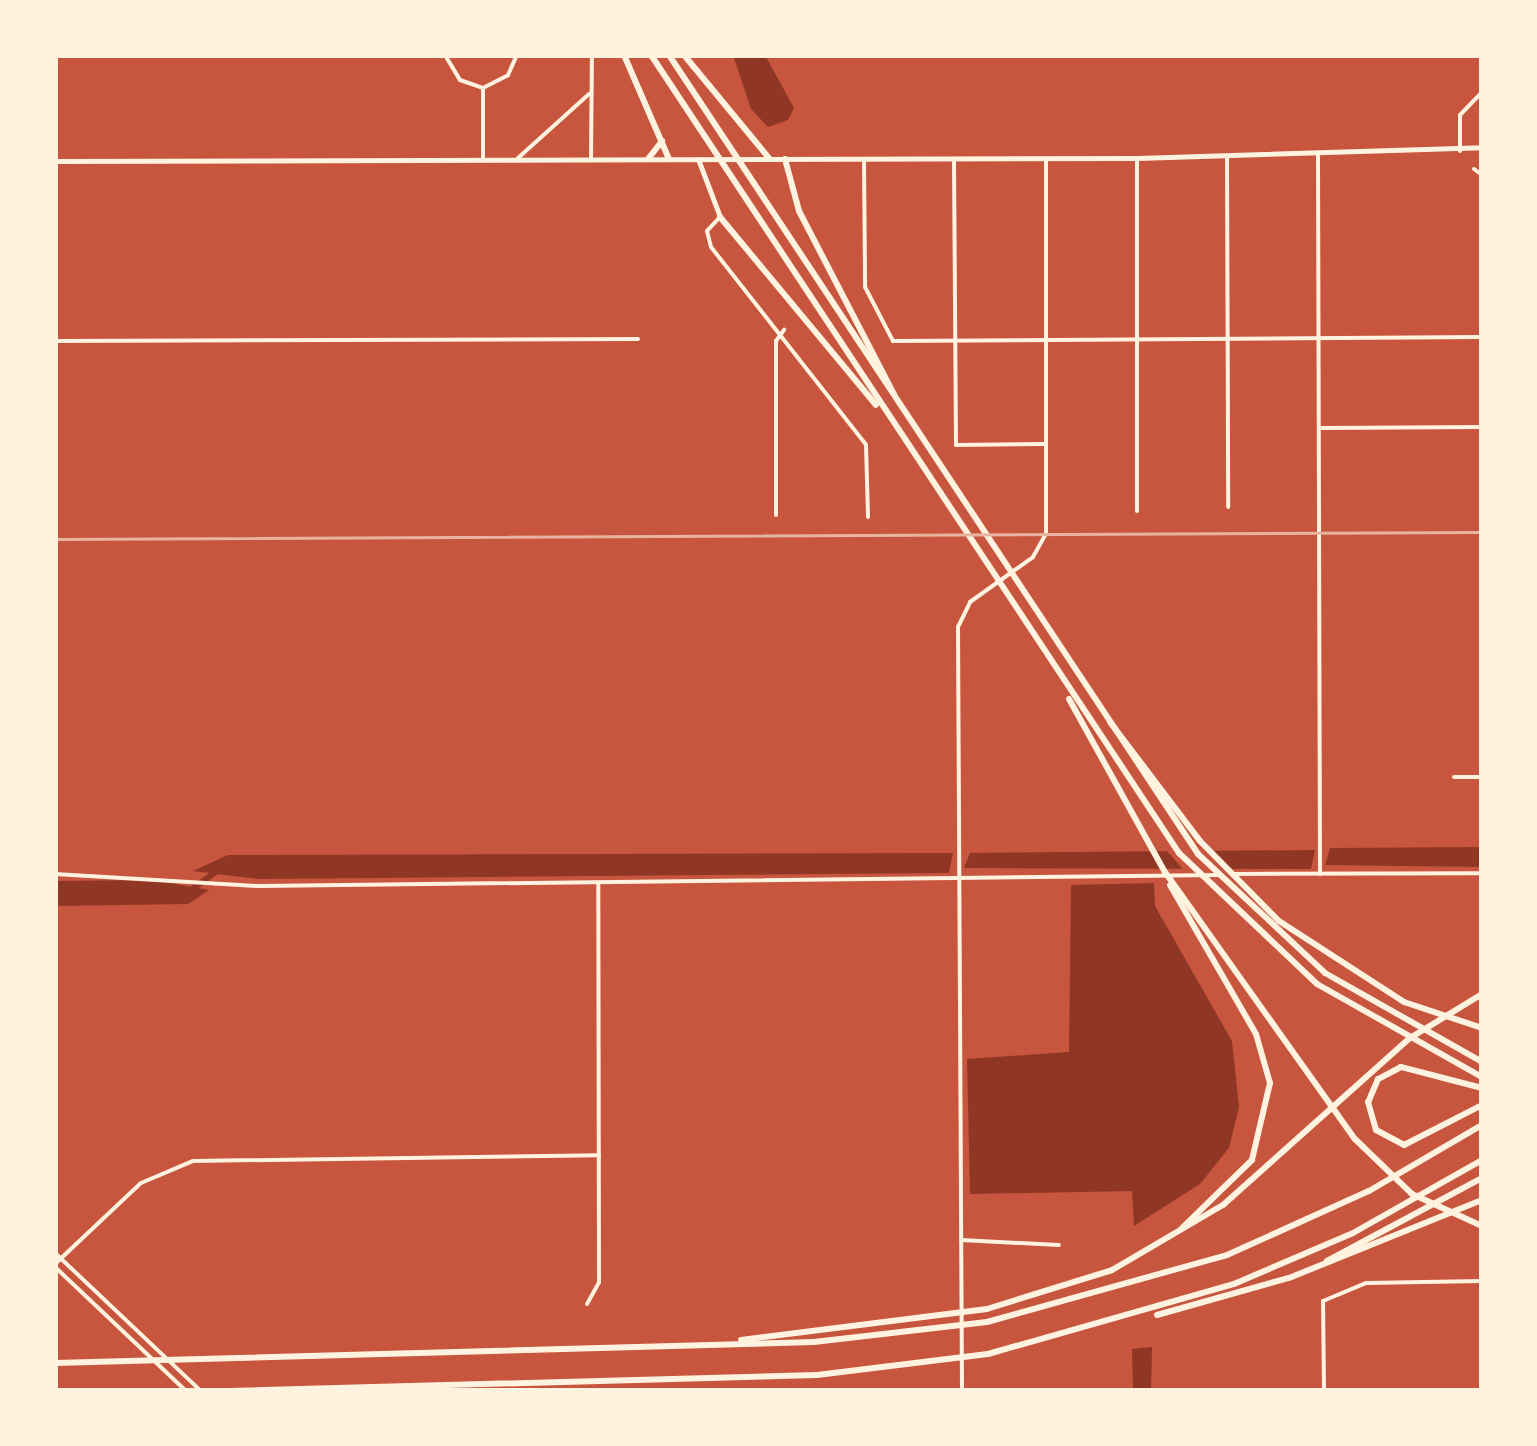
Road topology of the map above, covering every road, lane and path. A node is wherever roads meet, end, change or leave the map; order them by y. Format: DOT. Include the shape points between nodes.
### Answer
graph roads {
  1 [pos="446,55"];
  2 [pos="517,55"];
  3 [pos="592,55"];
  4 [pos="624,55"];
  5 [pos="651,55"];
  6 [pos="669,55"];
  7 [pos="684,55"];
  8 [pos="483,88"];
  9 [pos="591,92"];
  10 [pos="1482,92"];
  11 [pos="663,135"];
  12 [pos="1482,147"];
  13 [pos="1460,151"];
  14 [pos="1318,156"];
  15 [pos="1226,157"];
  16 [pos="769,158"];
  17 [pos="785,158"];
  18 [pos="1046,158"];
  19 [pos="1137,158"];
  20 [pos="648,159"];
  21 [pos="669,159"];
  22 [pos="698,159"];
  23 [pos="591,160"];
  24 [pos="864,160"];
  25 [pos="954,160"];
  26 [pos="55,161"];
  27 [pos="483,161"];
  28 [pos="515,161"];
  29 [pos="1474,169"];
  30 [pos="1482,175"];
  31 [pos="720,217"];
  32 [pos="784,330"];
  33 [pos="1482,337"];
  34 [pos="638,339"];
  35 [pos="1318,339"];
  36 [pos="1047,340"];
  37 [pos="1137,340"];
  38 [pos="1228,340"];
  39 [pos="55,341"];
  40 [pos="956,341"];
  41 [pos="1482,427"];
  42 [pos="1320,428"];
  43 [pos="898,432"];
  44 [pos="918,439"];
  45 [pos="1046,444"];
  46 [pos="1228,507"];
  47 [pos="1137,512"];
  48 [pos="776,515"];
  49 [pos="868,517"];
  50 [pos="1044,628"];
  51 [pos="1061,680"];
  52 [pos="1454,777"];
  53 [pos="1482,777"];
  54 [pos="1320,870"];
  55 [pos="1482,873"];
  56 [pos="55,874"];
  57 [pos="959,879"];
  58 [pos="598,884"];
  59 [pos="1181,900"];
  60 [pos="1481,994"];
  61 [pos="1482,1028"];
  62 [pos="1482,1060"];
  63 [pos="1482,1077"];
  64 [pos="1482,1088"];
  65 [pos="1482,1105"];
  66 [pos="1482,1125"];
  67 [pos="599,1155"];
  68 [pos="1482,1160"];
  69 [pos="1482,1178"];
  70 [pos="1478,1202"];
  71 [pos="1482,1226"];
  72 [pos="961,1240"];
  73 [pos="1059,1245"];
  74 [pos="55,1254"];
  75 [pos="61,1259"];
  76 [pos="55,1266"];
  77 [pos="1289,1278"];
  78 [pos="1482,1281"];
  79 [pos="1079,1282"];
  80 [pos="587,1304"];
  81 [pos="1088,1331"];
  82 [pos="610,1348"];
  83 [pos="55,1363"];
  84 [pos="186,1391"];
  85 [pos="201,1391"];
  86 [pos="229,1391"];
  87 [pos="962,1391"];
  88 [pos="1324,1391"];
  1 -- 8 [label="street" via="460,80"];
  2 -- 8 [label="street" via="508,75"];
  3 -- 9 [label="street"];
  4 -- 11 [label="highway"];
  5 -- 43 [label="highway"];
  6 -- 44 [label="highway"];
  7 -- 16 [label="highway"];
  8 -- 27 [label="street"];
  9 -- 23 [label="street"];
  9 -- 28 [label="street"];
  10 -- 13 [label="street" via="1460,116"];
  11 -- 20 [label="highway"];
  11 -- 21 [label="highway"];
  12 -- 13 [label="main road"];
  13 -- 14 [label="main road"];
  14 -- 15 [label="main road"];
  14 -- 35 [label="street"];
  15 -- 19 [label="main road"];
  15 -- 38 [label="street"];
  16 -- 17 [label="main road"];
  16 -- 22 [label="main road"];
  17 -- 24 [label="main road"];
  17 -- 44 [label="highway" via="799,211"];
  18 -- 19 [label="main road"];
  18 -- 25 [label="main road"];
  18 -- 36 [label="street"];
  19 -- 37 [label="street"];
  20 -- 21 [label="main road"];
  20 -- 23 [label="main road"];
  21 -- 22 [label="main road"];
  22 -- 31 [label="main road"];
  23 -- 28 [label="main road"];
  24 -- 25 [label="main road"];
  24 -- 40 [label="street" via="865,287 893,341"];
  25 -- 40 [label="street"];
  26 -- 27 [label="main road"];
  27 -- 28 [label="main road"];
  29 -- 30 [label="street"];
  31 -- 32 [label="street" via="709,243"];
  31 -- 43 [label="highway"];
  32 -- 48 [label="street" via="776,342"];
  32 -- 49 [label="street" via="866,445"];
  33 -- 35 [label="street"];
  34 -- 39 [label="street"];
  35 -- 38 [label="street"];
  35 -- 42 [label="street"];
  36 -- 37 [label="street"];
  36 -- 40 [label="street"];
  36 -- 45 [label="street"];
  37 -- 38 [label="street"];
  37 -- 47 [label="street"];
  38 -- 46 [label="street"];
  40 -- 45 [label="street" via="956,445"];
  41 -- 42 [label="street"];
  42 -- 54 [label="street"];
  43 -- 51 [label="highway"];
  44 -- 50 [label="highway"];
  45 -- 57 [label="street" via="1046,524 1025,564 980,593 958,636"];
  50 -- 61 [label="highway" via="1200,841 1258,901 1404,1002"];
  50 -- 62 [label="highway" via="1198,854 1227,885 1325,973 1435,1041"];
  51 -- 59 [label="highway"];
  51 -- 63 [label="highway" via="1207,886 1316,984"];
  52 -- 53 [label="street"];
  54 -- 55 [label="street"];
  54 -- 57 [label="street"];
  56 -- 58 [label="street"];
  57 -- 58 [label="street"];
  57 -- 72 [label="street"];
  58 -- 67 [label="street"];
  59 -- 71 [label="highway" via="1369,1156 1412,1194"];
  59 -- 79 [label="highway" via="1261,1043 1268,1119 1252,1160 1217,1200"];
  60 -- 79 [label="highway" via="1410,1038 1204,1218"];
  64 -- 65 [label="highway" via="1401,1067 1378,1079 1368,1102 1376,1130 1404,1145"];
  66 -- 82 [label="highway" via="1369,1191 1178,1273 987,1322"];
  67 -- 75 [label="street" via="193,1160 140,1183"];
  67 -- 80 [label="street" via="599,1282"];
  68 -- 81 [label="highway" via="1393,1212 1234,1284"];
  69 -- 77 [label="highway"];
  70 -- 77 [label="highway"];
  72 -- 73 [label="street"];
  72 -- 87 [label="street"];
  74 -- 75 [label="street"];
  75 -- 76 [label="street"];
  75 -- 85 [label="street"];
  76 -- 84 [label="street"];
  77 -- 81 [label="highway"];
  78 -- 88 [label="street" via="1366,1282 1324,1302"];
  79 -- 82 [label="highway" via="936,1319"];
  81 -- 86 [label="highway" via="935,1363"];
  82 -- 83 [label="highway"];
}
